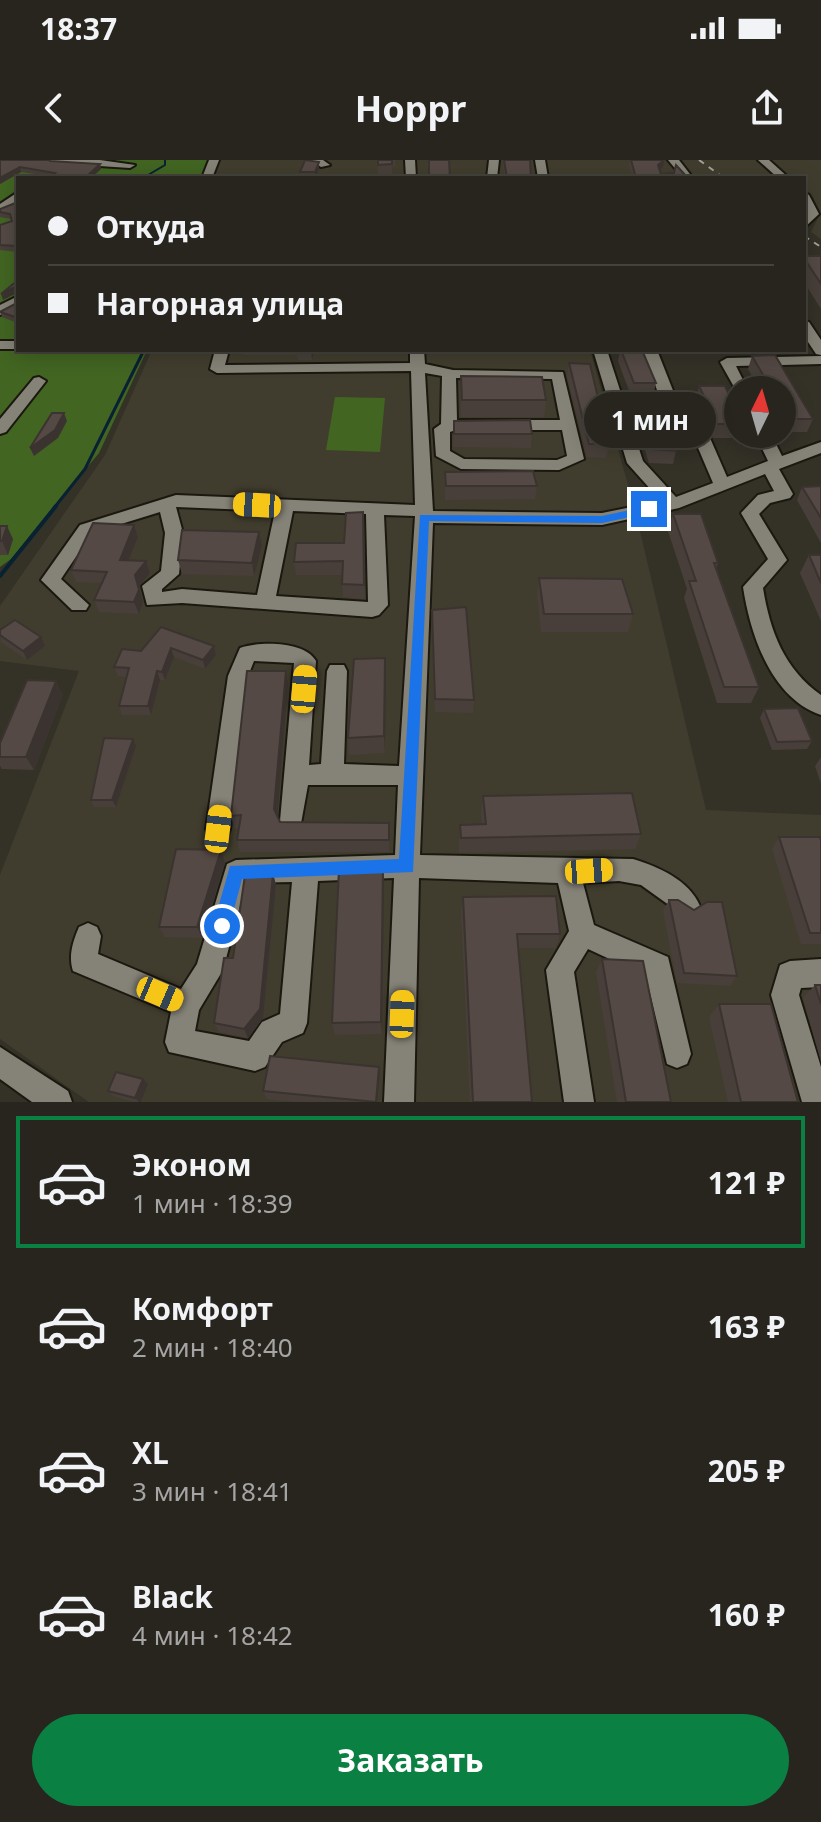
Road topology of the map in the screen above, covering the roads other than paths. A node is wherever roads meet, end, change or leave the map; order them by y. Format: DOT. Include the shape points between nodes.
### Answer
graph roads {
  1 [pos="673,160"];
  2 [pos="763,160"];
  3 [pos="58,163"];
  4 [pos="121,176"];
  5 [pos="687,176"];
  6 [pos="782,176"];
  7 [pos="807,194"];
  8 [pos="16,197"];
  9 [pos="0,209"];
  10 [pos="806,223"];
  11 [pos="221,352"];
  12 [pos="601,352"];
  13 [pos="651,352"];
  14 [pos="418,359"];
  15 [pos="821,360"];
  16 [pos="449,373"];
  17 [pos="734,376"];
  18 [pos="39,381"];
  19 [pos="666,393"];
  20 [pos="692,415"];
  21 [pos="568,425"];
  22 [pos="449,427"];
  23 [pos="0,429"];
  24 [pos="821,447"];
  25 [pos="768,448"];
  26 [pos="773,464"];
  27 [pos="722,484"];
  28 [pos="167,504"];
  29 [pos="673,504"];
  30 [pos="285,506"];
  31 [pos="375,509"];
  32 [pos="423,514"];
  33 [pos="265,602"];
  34 [pos="79,605"];
  35 [pos="337,671"];
  36 [pos="821,706"];
  37 [pos="332,773"];
  38 [pos="297,776"];
  39 [pos="410,776"];
  40 [pos="292,821"];
  41 [pos="218,829"];
  42 [pos="407,866"];
  43 [pos="306,870"];
  44 [pos="568,872"];
  45 [pos="687,906"];
  46 [pos="583,933"];
  47 [pos="88,936"];
  48 [pos="821,973"];
  49 [pos="186,1005"];
  50 [pos="677,1054"];
  51 [pos="0,1061"];
  52 [pos="57,1102"];
  53 [pos="399,1102"];
  54 [pos="579,1102"];
  55 [pos="817,1102"];
  1 -- 5 [label="street"];
  2 -- 6 [label="street"];
  3 -- 4 [label="street" via="130,165"];
  7 -- 10 [label="street" via="813,214"];
  8 -- 9 [label="street"];
  11 -- 14 [label="street" via="217,369"];
  12 -- 29 [label="street" via="635,463"];
  13 -- 19 [label="street"];
  14 -- 16 [label="street"];
  14 -- 32 [label="street"];
  15 -- 17 [label="street" via="727,362"];
  16 -- 21 [label="street" via="558,375"];
  16 -- 22 [label="street"];
  18 -- 23 [label="street"];
  20 -- 27 [label="street"];
  21 -- 22 [label="street"];
  21 -- 22 [label="street" via="576,459 559,465 461,464 442,453 442,429"];
  24 -- 26 [label="street"];
  25 -- 26 [label="street"];
  26 -- 27 [label="street"];
  26 -- 36 [label="street" via="784,494 764,499 750,513 778,560 753,587 757,625 775,663"];
  27 -- 29 [label="street"];
  28 -- 30 [label="street"];
  28 -- 33 [label="street" via="174,533 170,574 152,586 154,600 182,596"];
  28 -- 34 [label="street" via="86,529 50,580"];
  29 -- 32 [label="street" via="602,519"];
  30 -- 31 [label="street"];
  30 -- 33 [label="street"];
  31 -- 32 [label="street"];
  31 -- 33 [label="street" via="378,605 372,610"];
  32 -- 39 [label="street"];
  35 -- 37 [label="street"];
  37 -- 38 [label="street"];
  37 -- 39 [label="street"];
  38 -- 40 [label="street"];
  38 -- 41 [label="street" via="306,661 298,655 247,653 238,676"];
  39 -- 42 [label="street"];
  42 -- 43 [label="street"];
  42 -- 44 [label="street"];
  42 -- 53 [label="street"];
  43 -- 49 [label="street" via="236,872 209,970"];
  43 -- 49 [label="street" via="293,1023 272,1032 255,1057 179,1042"];
  44 -- 45 [label="street" via="632,868 668,885"];
  44 -- 46 [label="street"];
  46 -- 50 [label="street" via="658,967"];
  46 -- 54 [label="street" via="560,970"];
  47 -- 49 [label="street" via="83,961"];
  48 -- 55 [label="street" via="790,975 785,995"];
  51 -- 52 [label="street"];
}
